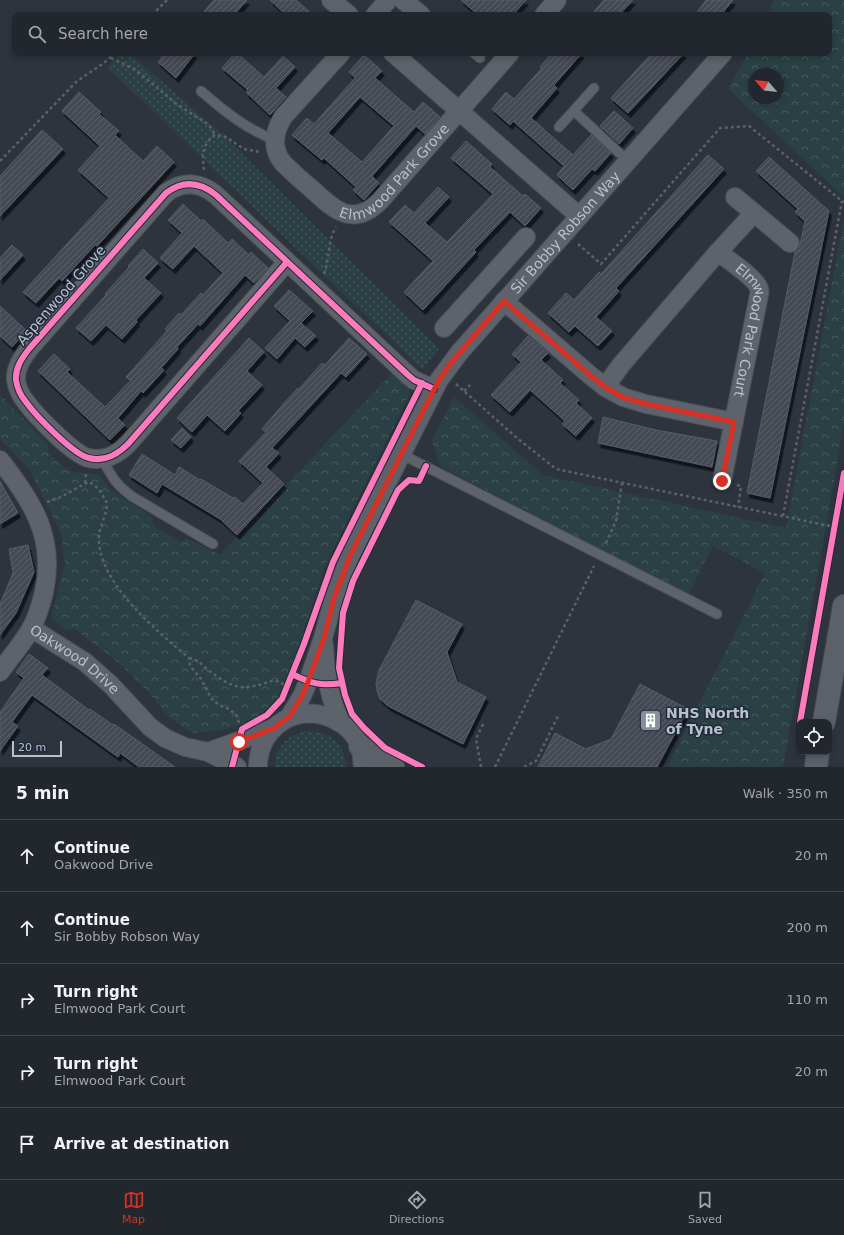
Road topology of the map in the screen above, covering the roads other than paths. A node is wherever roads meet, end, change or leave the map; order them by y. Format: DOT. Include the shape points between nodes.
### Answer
graph roads {
  1 [pos="331,0"];
  2 [pos="388,0"];
  3 [pos="403,0"];
  4 [pos="557,0"];
  5 [pos="345,12"];
  6 [pos="378,12"];
  7 [pos="417,12"];
  8 [pos="547,12"];
  9 [pos="338,56"];
  10 [pos="396,56"];
  11 [pos="507,56"];
  12 [pos="720,56"];
  13 [pos="594,88"];
  14 [pos="201,91"];
  15 [pos="459,111"];
  16 [pos="574,111"];
  17 [pos="559,127"];
  18 [pos="276,146"];
  19 [pos="628,161"];
  20 [pos="735,197"];
  21 [pos="754,213"];
  22 [pos="579,216"];
  23 [pos="526,237"];
  24 [pos="790,243"];
  25 [pos="514,250"];
  26 [pos="718,252"];
  27 [pos="287,262"];
  28 [pos="534,268"];
  29 [pos="504,301"];
  30 [pos="476,334"];
  31 [pos="605,387"];
  32 [pos="434,389"];
  33 [pos="734,422"];
  34 [pos="401,454"];
  35 [pos="102,459"];
  36 [pos="0,460"];
  37 [pos="722,481"];
  38 [pos="213,544"];
  39 [pos="844,606"];
  40 [pos="717,614"];
  41 [pos="31,628"];
  42 [pos="324,638"];
  43 [pos="0,672"];
  44 [pos="290,716"];
  45 [pos="825,719"];
  46 [pos="341,723"];
  47 [pos="274,728"];
  48 [pos="208,752"];
  49 [pos="818,755"];
  50 [pos="361,757"];
  51 [pos="237,767"];
  52 [pos="258,767"];
  53 [pos="393,767"];
  54 [pos="816,767"];
  1 -- 5 [label="street"];
  2 -- 6 [label="street"];
  3 -- 7 [label="street"];
  4 -- 8 [label="street"];
  9 -- 18 [label="street" via="283,117 277,128"];
  10 -- 15 [label="street"];
  11 -- 15 [label="street, Elmwood Park Grove"];
  12 -- 19 [label="street, Sir Bobby Robson Way"];
  13 -- 16 [label="lane"];
  14 -- 18 [label="lane" via="230,116"];
  15 -- 18 [label="street, Elmwood Park Grove" via="374,208 358,214 344,213 329,205 280,160"];
  15 -- 22 [label="street"];
  16 -- 17 [label="lane"];
  16 -- 19 [label="lane"];
  19 -- 22 [label="street, Sir Bobby Robson Way"];
  20 -- 21 [label="street"];
  21 -- 24 [label="street"];
  21 -- 26 [label="street, Elmwood Park Court"];
  22 -- 28 [label="street, Sir Bobby Robson Way"];
  23 -- 25 [label="street"];
  25 -- 28 [label="street"];
  25 -- 30 [label="street" via="450,322"];
  26 -- 31 [label="street, Elmwood Park Court"];
  26 -- 33 [label="street, Elmwood Park Court" via="750,277 760,289"];
  27 -- 32 [label="street, Aspenwood Grove" via="408,375"];
  27 -- 35 [label="street" via="124,447 112,456"];
  27 -- 35 [label="street, Aspenwood Grove" via="206,188 188,184 176,186 166,193 28,349 16,374 20,394 30,408 75,452 89,458"];
  28 -- 29 [label="street, Sir Bobby Robson Way"];
  29 -- 30 [label="street, Sir Bobby Robson Way"];
  29 -- 31 [label="street, Elmwood Park Court"];
  30 -- 32 [label="street, Sir Bobby Robson Way" via="454,358"];
  31 -- 33 [label="street, Elmwood Park Court" via="622,397 646,404"];
  32 -- 34 [label="street, Sir Bobby Robson Way"];
  33 -- 37 [label="street, Elmwood Park Court"];
  34 -- 40 [label="lane"];
  34 -- 42 [label="street, Sir Bobby Robson Way" via="350,556 334,598"];
  35 -- 38 [label="lane" via="113,480 122,489"];
  36 -- 41 [label="street, Oakwood Drive" via="22,489 46,544 45,584 41,606"];
  39 -- 45 [label="street"];
  41 -- 43 [label="street"];
  41 -- 48 [label="street, Oakwood Drive" via="85,662 111,685 150,727 165,738 185,747"];
  42 -- 44 [label="street, Sir Bobby Robson Way" via="302,696"];
  42 -- 46 [label="street, Sir Bobby Robson Way" via="328,685"];
  44 -- 46 [label="street" via="317,713"];
  44 -- 47 [label="street"];
  46 -- 50 [label="street" via="355,737"];
  47 -- 48 [label="street" via="240,735"];
  47 -- 52 [label="street" via="260,750"];
  48 -- 51 [label="street, Oakwood Drive"];
  49 -- 54 [label="street"];
  50 -- 53 [label="street" via="379,760"];
}
